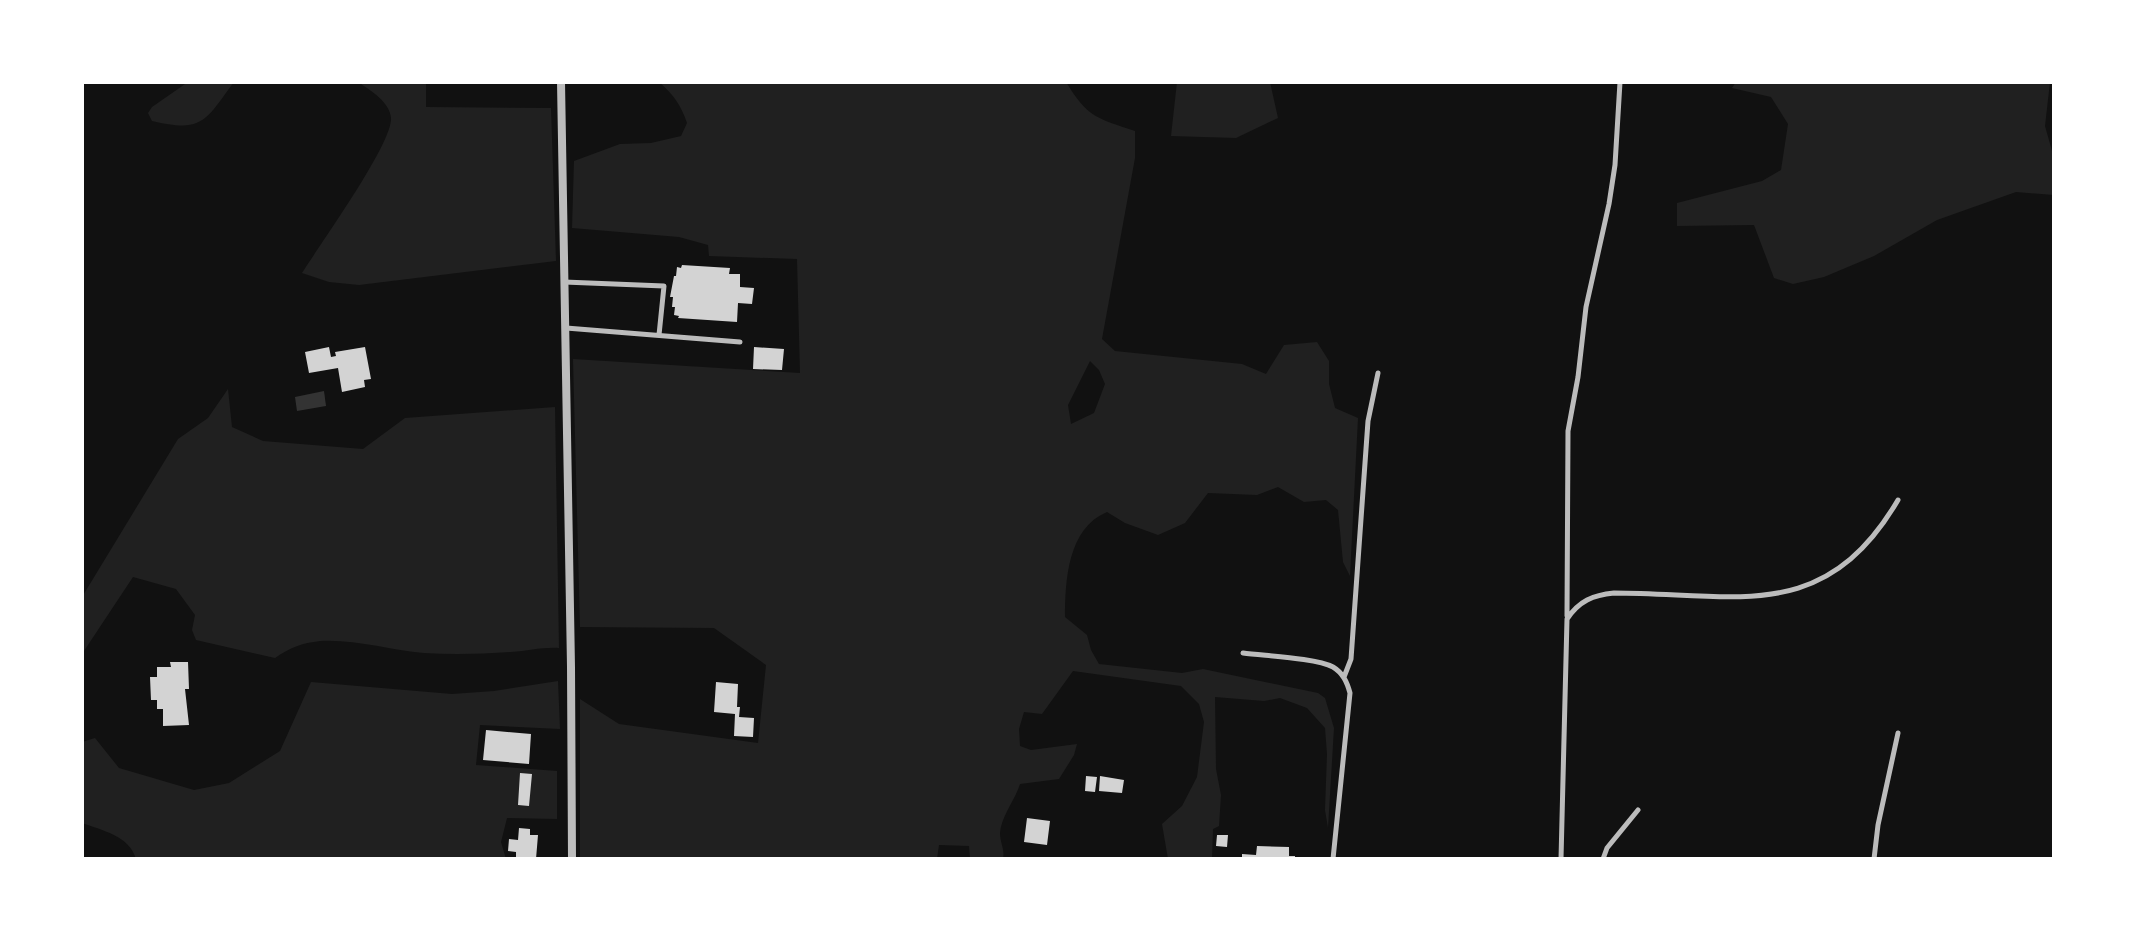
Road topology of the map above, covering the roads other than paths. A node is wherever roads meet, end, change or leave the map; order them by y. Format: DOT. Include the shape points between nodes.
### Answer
graph roads {
  1 [pos="561,82"];
  2 [pos="1620,82"];
  3 [pos="564,282"];
  4 [pos="565,328"];
  5 [pos="659,335"];
  6 [pos="740,342"];
  7 [pos="1378,373"];
  8 [pos="1898,500"];
  9 [pos="1567,619"];
  10 [pos="1243,653"];
  11 [pos="1344,677"];
  12 [pos="1898,733"];
  13 [pos="1638,810"];
  14 [pos="572,859"];
  15 [pos="1333,859"];
  16 [pos="1561,859"];
  17 [pos="1603,859"];
  18 [pos="1874,859"];
  1 -- 3 [label="street"];
  2 -- 9 [label="lane" via="1615,165 1568,431"];
  3 -- 4 [label="street"];
  3 -- 5 [label="lane" via="664,286"];
  4 -- 5 [label="lane"];
  4 -- 14 [label="street"];
  5 -- 6 [label="lane"];
  7 -- 11 [label="lane" via="1368,421 1351,659"];
  8 -- 9 [label="lane" via="1849,561 1798,589 1743,598 1597,595"];
  9 -- 16 [label="lane"];
  10 -- 11 [label="lane" via="1323,664"];
  11 -- 15 [label="lane" via="1350,693"];
  12 -- 18 [label="lane"];
  13 -- 17 [label="lane"];
}
